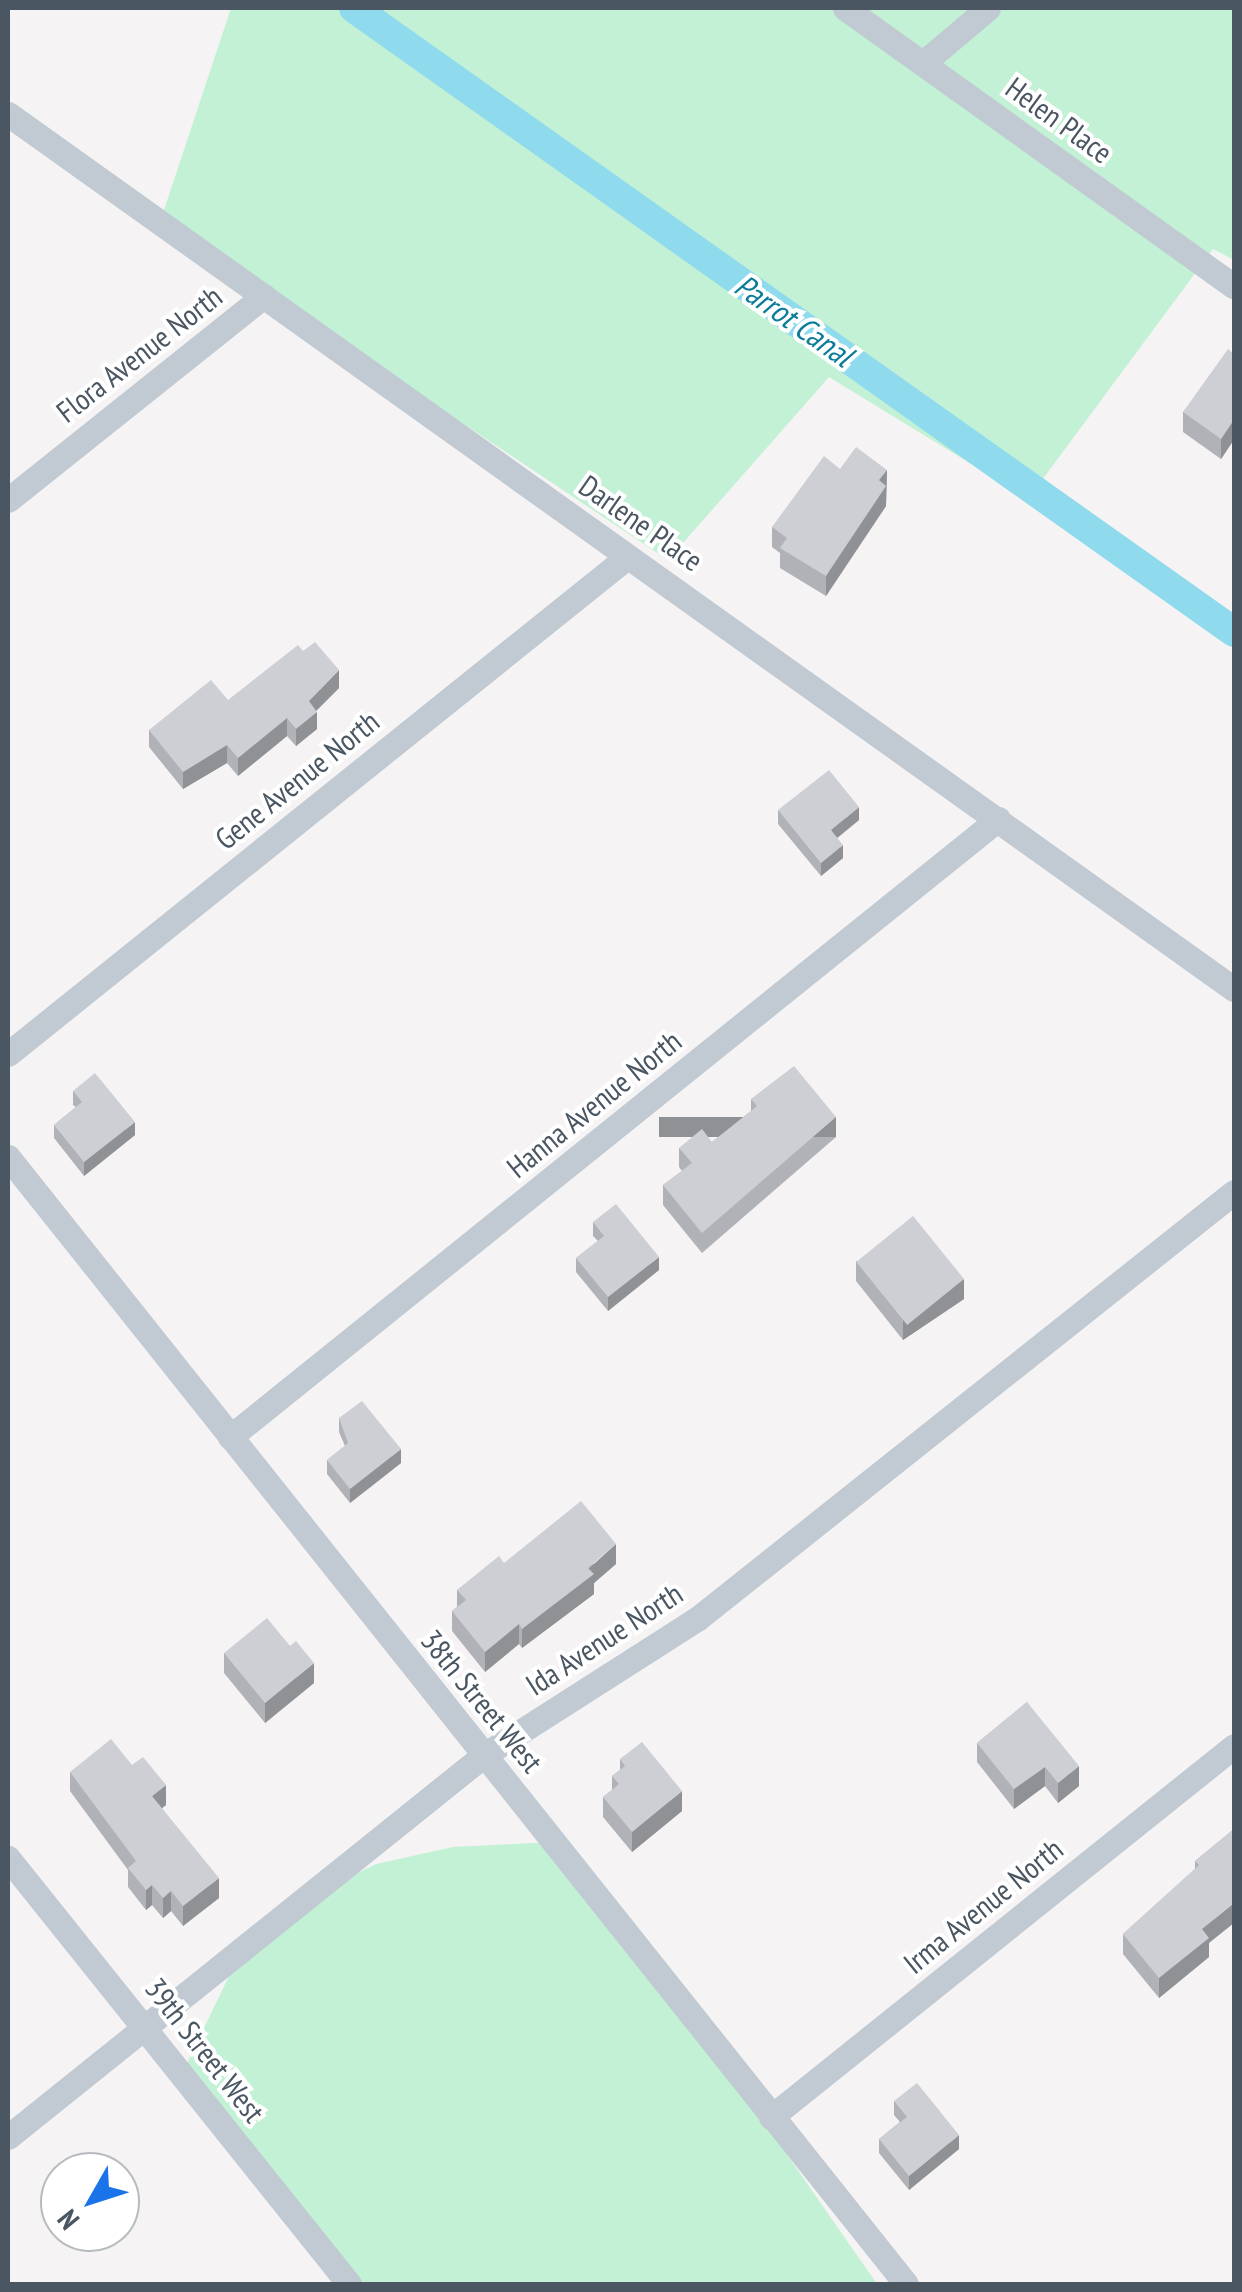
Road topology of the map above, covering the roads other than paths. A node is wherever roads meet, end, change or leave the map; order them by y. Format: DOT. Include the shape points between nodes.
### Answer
graph roads {
  1 [pos="845,8"];
  2 [pos="988,8"];
  3 [pos="923,64"];
  4 [pos="8,114"];
  5 [pos="1234,286"];
  6 [pos="264,296"];
  7 [pos="8,500"];
  8 [pos="627,557"];
  9 [pos="998,819"];
  10 [pos="1234,988"];
  11 [pos="8,1054"];
  12 [pos="8,1157"];
  13 [pos="1234,1192"];
  14 [pos="230,1437"];
  15 [pos="1234,1746"];
  16 [pos="484,1755"];
  17 [pos="8,1858"];
  18 [pos="146,2027"];
  19 [pos="771,2117"];
  20 [pos="8,2137"];
  21 [pos="349,2284"];
  22 [pos="906,2284"];
  1 -- 3 [label="street, Helen Place"];
  2 -- 3 [label="street"];
  3 -- 5 [label="street, Helen Place"];
  4 -- 6 [label="street, Darlene Place"];
  6 -- 7 [label="street, Flora Avenue North"];
  6 -- 8 [label="street, Darlene Place"];
  8 -- 9 [label="street, Darlene Place"];
  8 -- 11 [label="street, Gene Avenue North"];
  9 -- 10 [label="street, Darlene Place"];
  9 -- 14 [label="street, Hanna Avenue North"];
  12 -- 14 [label="street, 38th Street West"];
  13 -- 16 [label="street, Ida Avenue North" via="697,1619"];
  14 -- 16 [label="street, 38th Street West"];
  15 -- 19 [label="street, Irma Avenue North"];
  16 -- 18 [label="street, Ida Avenue North"];
  16 -- 19 [label="street, 38th Street West"];
  17 -- 18 [label="street, 39th Street West"];
  18 -- 20 [label="street, Ida Avenue North"];
  18 -- 21 [label="street, 39th Street West"];
  19 -- 22 [label="street, 38th Street West"];
}
